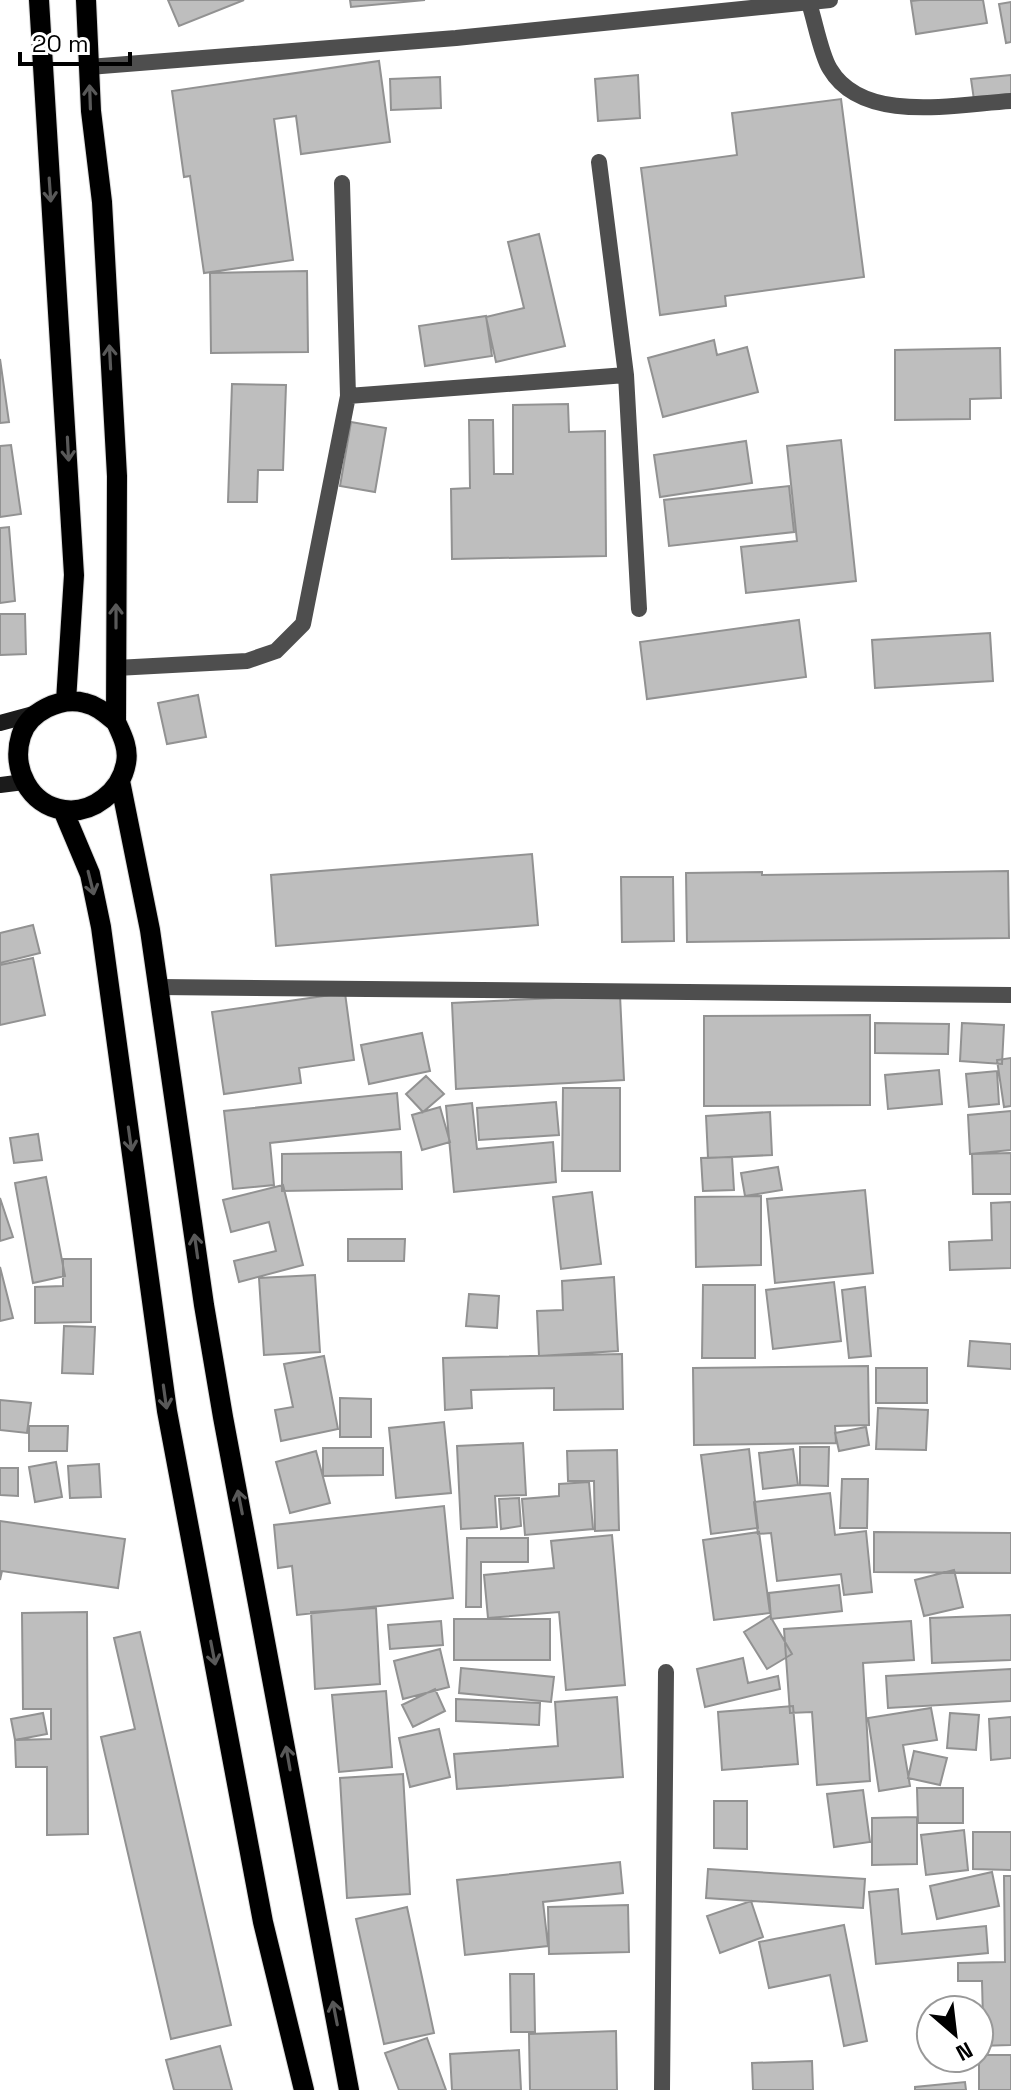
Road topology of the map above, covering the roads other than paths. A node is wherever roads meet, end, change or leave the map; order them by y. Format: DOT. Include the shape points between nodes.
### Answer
graph roads {
  1 [pos="39,0"];
  2 [pos="86,0"];
  3 [pos="830,0"];
  4 [pos="809,3"];
  5 [pos="89,67"];
  6 [pos="1011,101"];
  7 [pos="599,162"];
  8 [pos="342,183"];
  9 [pos="626,375"];
  10 [pos="348,396"];
  11 [pos="639,609"];
  12 [pos="116,668"];
  13 [pos="66,701"];
  14 [pos="37,713"];
  15 [pos="116,722"];
  16 [pos="0,723"];
  17 [pos="120,781"];
  18 [pos="24,782"];
  19 [pos="0,785"];
  20 [pos="63,810"];
  21 [pos="159,987"];
  22 [pos="1011,995"];
  23 [pos="666,1672"];
  24 [pos="304,2090"];
  25 [pos="349,2090"];
  26 [pos="662,2090"];
  1 -- 13 [label="main road, one-way" via="74,575"];
  2 -- 5 [label="main road"];
  3 -- 4 [label="street"];
  4 -- 5 [label="street"];
  4 -- 6 [label="street" via="830,69 857,96 898,108"];
  12 -- 5 [label="main road, one-way" via="117,476"];
  7 -- 9 [label="street"];
  8 -- 10 [label="street"];
  9 -- 10 [label="street"];
  9 -- 11 [label="street"];
  10 -- 12 [label="street" via="303,624 276,651 247,661"];
  12 -- 15 [label="main road"];
  13 -- 14 [label="main road"];
  13 -- 15 [label="main road" via="84,702"];
  14 -- 16 [label="main road"];
  14 -- 18 [label="main road" via="19,746"];
  15 -- 17 [label="main road" via="125,741"];
  17 -- 20 [label="main road" via="105,799 85,809"];
  17 -- 21 [label="main road"];
  18 -- 19 [label="main road"];
  18 -- 20 [label="main road" via="40,801"];
  20 -- 24 [label="main road, one-way" via="90,874 101,927 167,1411 263,1922"];
  21 -- 22 [label="street"];
  25 -- 21 [label="main road, one-way" via="223,1417"];
  23 -- 26 [label="street"];
}
